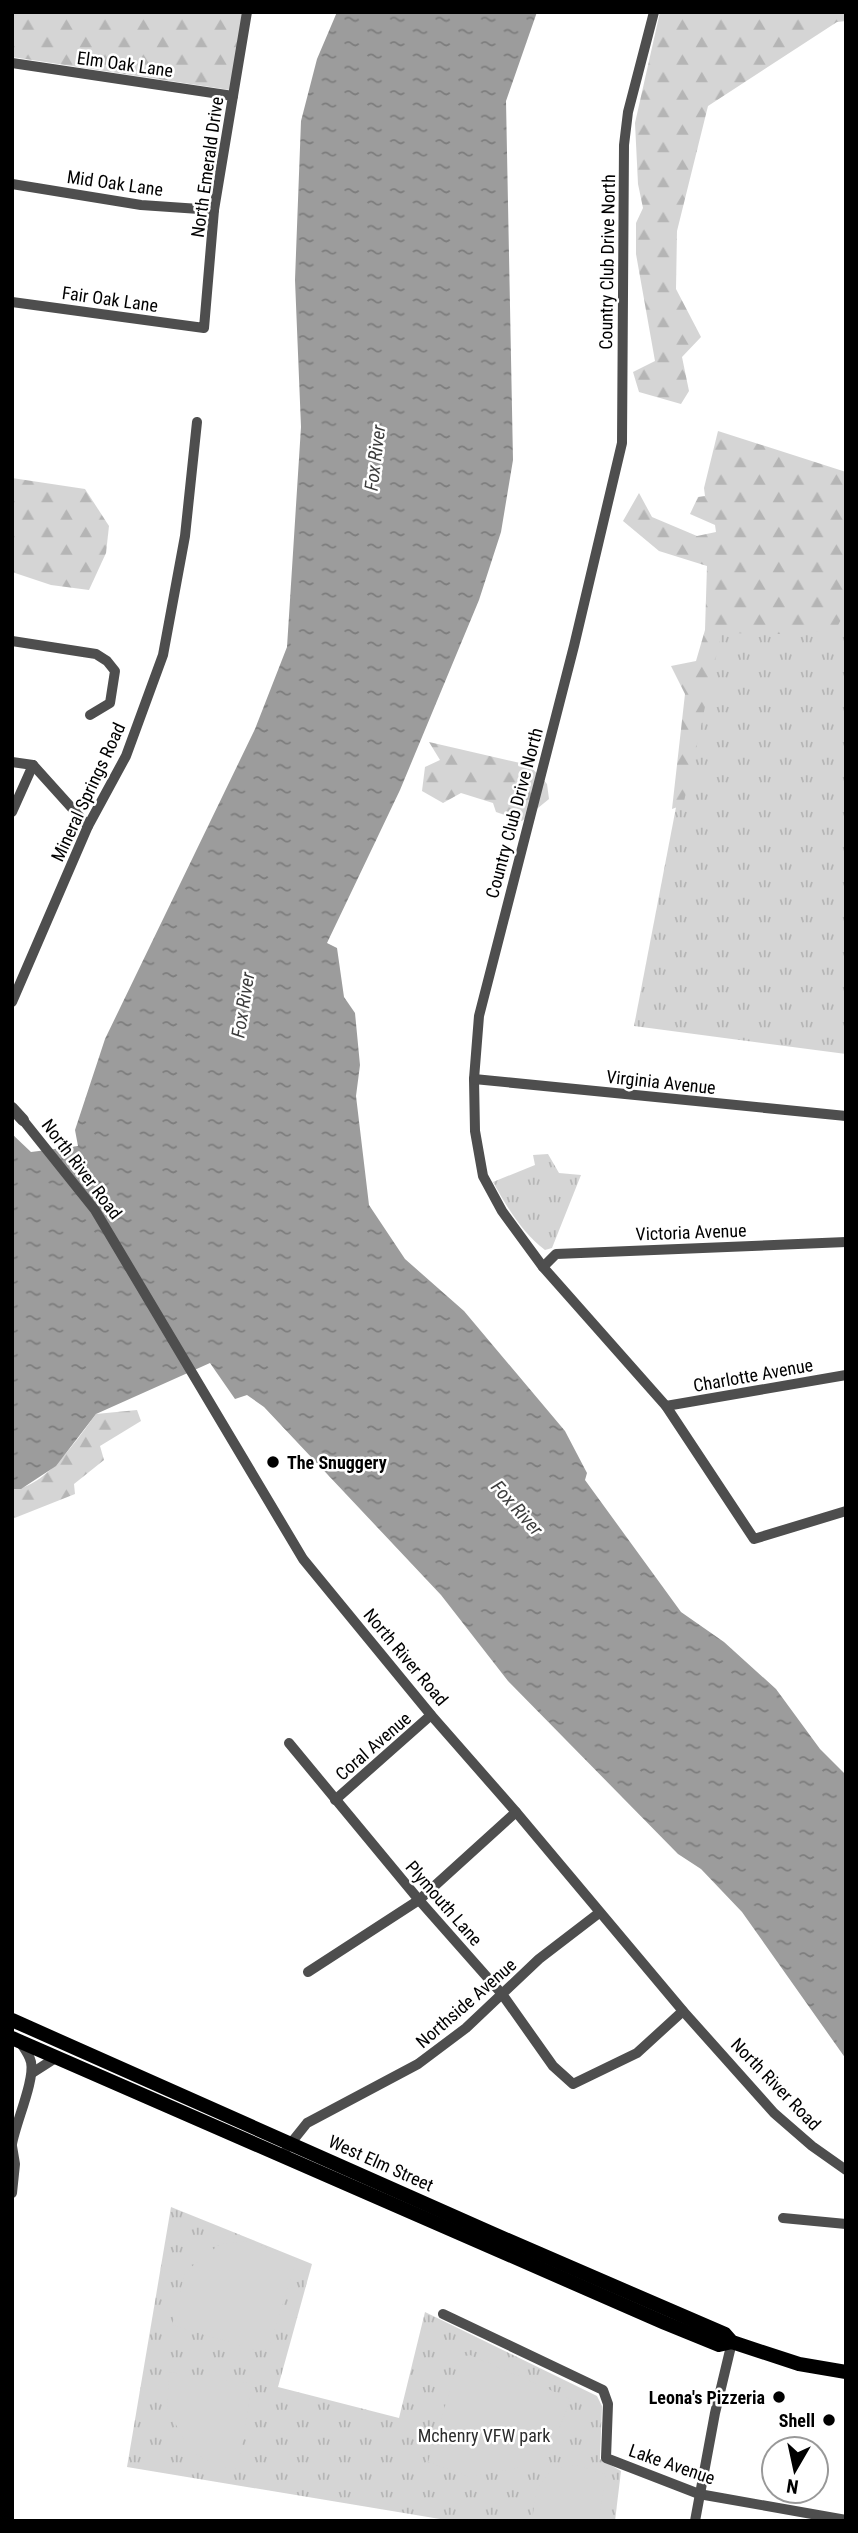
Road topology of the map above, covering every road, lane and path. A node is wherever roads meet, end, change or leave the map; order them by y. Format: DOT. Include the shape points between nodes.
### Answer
graph roads {
  1 [pos="247,12"];
  2 [pos="654,12"];
  3 [pos="12,63"];
  4 [pos="233,96"];
  5 [pos="12,184"];
  6 [pos="214,210"];
  7 [pos="12,302"];
  8 [pos="204,328"];
  9 [pos="197,422"];
  10 [pos="12,641"];
  11 [pos="90,715"];
  12 [pos="12,762"];
  13 [pos="33,765"];
  14 [pos="12,812"];
  15 [pos="88,826"];
  16 [pos="12,1002"];
  17 [pos="474,1079"];
  18 [pos="12,1108"];
  19 [pos="846,1116"];
  20 [pos="23,1120"];
  21 [pos="846,1242"];
  22 [pos="543,1267"];
  23 [pos="846,1375"];
  24 [pos="666,1406"];
  25 [pos="846,1511"];
  26 [pos="431,1715"];
  27 [pos="289,1743"];
  28 [pos="335,1800"];
  29 [pos="516,1812"];
  30 [pos="419,1899"];
  31 [pos="599,1913"];
  32 [pos="308,1972"];
  33 [pos="502,1994"];
  34 [pos="683,2011"];
  35 [pos="12,2020"];
  36 [pos="16,2040"];
  37 [pos="57,2057"];
  38 [pos="32,2073"];
  39 [pos="12,2145"];
  40 [pos="286,2150"];
  41 [pos="846,2170"];
  42 [pos="12,2193"];
  43 [pos="783,2218"];
  44 [pos="846,2224"];
  45 [pos="443,2314"];
  46 [pos="732,2342"];
  47 [pos="846,2372"];
  48 [pos="699,2494"];
  49 [pos="846,2520"];
  50 [pos="695,2521"];
  1 -- 4 [label="street, North Emerald Drive"];
  2 -- 17 [label="street, Country Club Drive North" via="628,111 624,145 622,443 486,984"];
  3 -- 4 [label="street, Elm Oak Lane"];
  4 -- 6 [label="street, North Emerald Drive"];
  5 -- 6 [label="street, Mid Oak Lane" via="141,205"];
  6 -- 8 [label="street, North Emerald Drive"];
  7 -- 8 [label="street, Fair Oak Lane"];
  9 -- 15 [label="street, Mineral Springs Road" via="185,536 163,655 125,756"];
  10 -- 11 [label="street" via="96,654 107,661 115,671 110,703"];
  12 -- 13 [label="street"];
  13 -- 14 [label="street"];
  13 -- 15 [label="street"];
  15 -- 16 [label="street, Mineral Springs Road"];
  17 -- 19 [label="street, Virginia Avenue"];
  17 -- 22 [label="street, Country Club Drive North" via="475,1131 483,1176"];
  18 -- 20 [label="street, North River Road"];
  20 -- 26 [label="street, North River Road" via="94,1210 303,1559"];
  21 -- 22 [label="street, Victoria Avenue" via="556,1254"];
  22 -- 24 [label="street, Country Club Drive North"];
  23 -- 24 [label="street, Charlotte Avenue"];
  24 -- 25 [label="street, Country Club Drive North" via="754,1539"];
  26 -- 28 [label="street, Coral Avenue"];
  26 -- 29 [label="street, North River Road"];
  27 -- 28 [label="street, Plymouth Lane"];
  28 -- 30 [label="street, Plymouth Lane"];
  29 -- 30 [label="street"];
  29 -- 31 [label="street, North River Road"];
  30 -- 32 [label="street"];
  30 -- 33 [label="street, Plymouth Lane"];
  31 -- 33 [label="street, Northside Avenue"];
  31 -- 34 [label="street, North River Road"];
  33 -- 34 [label="street, Plymouth Lane" via="553,2066 573,2084 636,2053"];
  33 -- 40 [label="street, Northside Avenue" via="418,2064 307,2123"];
  34 -- 41 [label="street, North River Road" via="774,2113"];
  35 -- 40 [label="main road, West Elm Street"];
  36 -- 37 [label="main road, West Elm Street"];
  36 -- 38 [label="street" via="30,2057"];
  37 -- 38 [label="street"];
  37 -- 40 [label="main road, West Elm Street" via="157,2103"];
  38 -- 39 [label="street"];
  39 -- 42 [label="street"];
  40 -- 46 [label="main road, West Elm Street" via="665,2323 719,2345"];
  43 -- 44 [label="street"];
  45 -- 48 [label="street, Lake Avenue" via="603,2390 608,2404 606,2458"];
  46 -- 47 [label="main road, West Elm Street" via="799,2364"];
  46 -- 48 [label="street"];
  48 -- 49 [label="street, Lake Avenue"];
  48 -- 50 [label="street"];
}
